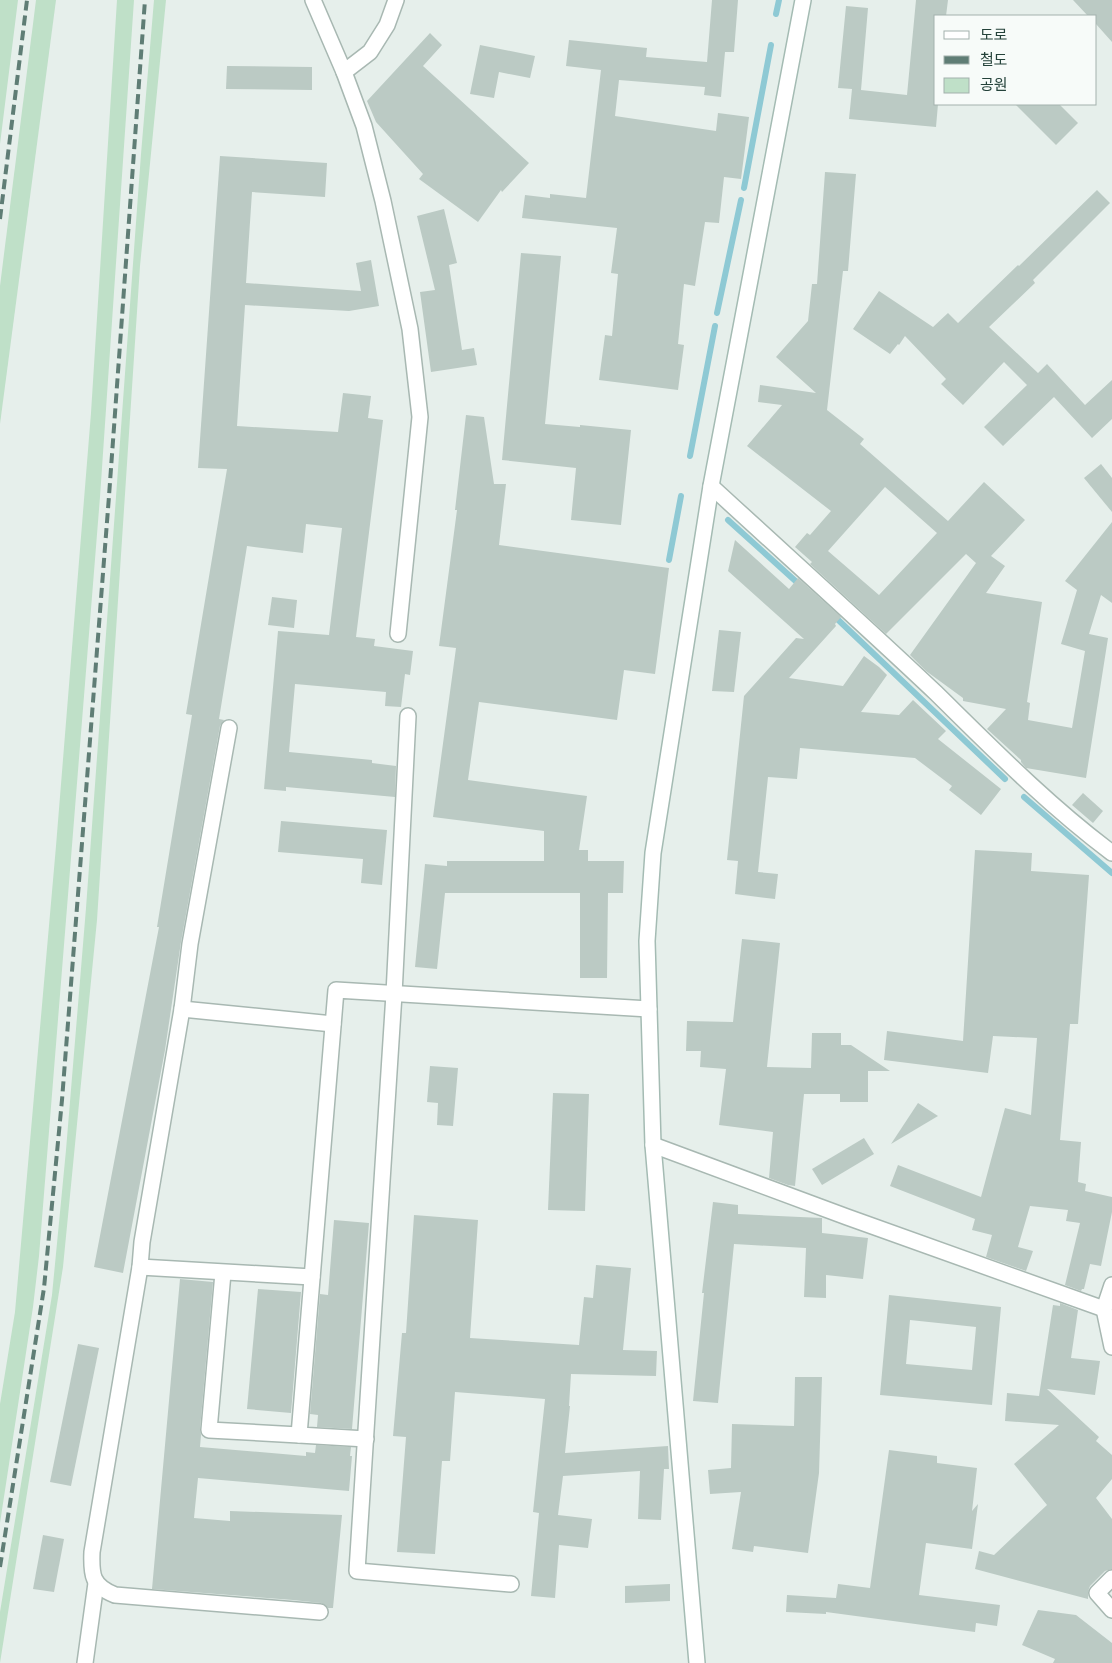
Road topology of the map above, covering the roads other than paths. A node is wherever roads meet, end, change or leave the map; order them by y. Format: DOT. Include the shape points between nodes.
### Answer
graph roads {
  1 [pos="313,0"];
  2 [pos="396,0"];
  3 [pos="803,0"];
  4 [pos="344,72"];
  5 [pos="711,486"];
  6 [pos="398,634"];
  7 [pos="408,716"];
  8 [pos="229,728"];
  9 [pos="1112,853"];
  10 [pos="394,994"];
  11 [pos="182,1009"];
  12 [pos="649,1009"];
  13 [pos="333,1024"];
  14 [pos="653,1145"];
  15 [pos="140,1267"];
  16 [pos="223,1273"];
  17 [pos="312,1277"];
  18 [pos="1112,1285"];
  19 [pos="1104,1309"];
  20 [pos="1112,1347"];
  21 [pos="299,1435"];
  22 [pos="366,1438"];
  23 [pos="1112,1578"];
  24 [pos="96,1583"];
  25 [pos="511,1584"];
  26 [pos="1112,1610"];
  27 [pos="320,1612"];
  28 [pos="85,1663"];
  29 [pos="697,1663"];
  1 -- 4 [label="street"];
  2 -- 4 [label="street" via="387,26 370,52"];
  3 -- 5 [label="street"];
  4 -- 6 [label="street" via="364,126 383,201 410,329 420,416"];
  5 -- 9 [label="street" via="1007,763"];
  5 -- 12 [label="street" via="653,852 647,941"];
  7 -- 10 [label="street"];
  8 -- 11 [label="street" via="190,944"];
  10 -- 12 [label="street"];
  10 -- 13 [label="street" via="336,990"];
  10 -- 22 [label="street"];
  11 -- 13 [label="street"];
  11 -- 15 [label="street"];
  12 -- 14 [label="street"];
  13 -- 17 [label="street"];
  14 -- 19 [label="street"];
  14 -- 29 [label="street"];
  15 -- 16 [label="street"];
  15 -- 24 [label="street" via="92,1552 91,1570"];
  16 -- 17 [label="street"];
  16 -- 21 [label="street" via="209,1430"];
  17 -- 21 [label="street"];
  18 -- 19 [label="street"];
  19 -- 20 [label="street"];
  21 -- 22 [label="street"];
  22 -- 25 [label="street" via="357,1571"];
  23 -- 26 [label="street" via="1097,1593"];
  24 -- 27 [label="street" via="115,1595"];
  24 -- 28 [label="street"];
}
